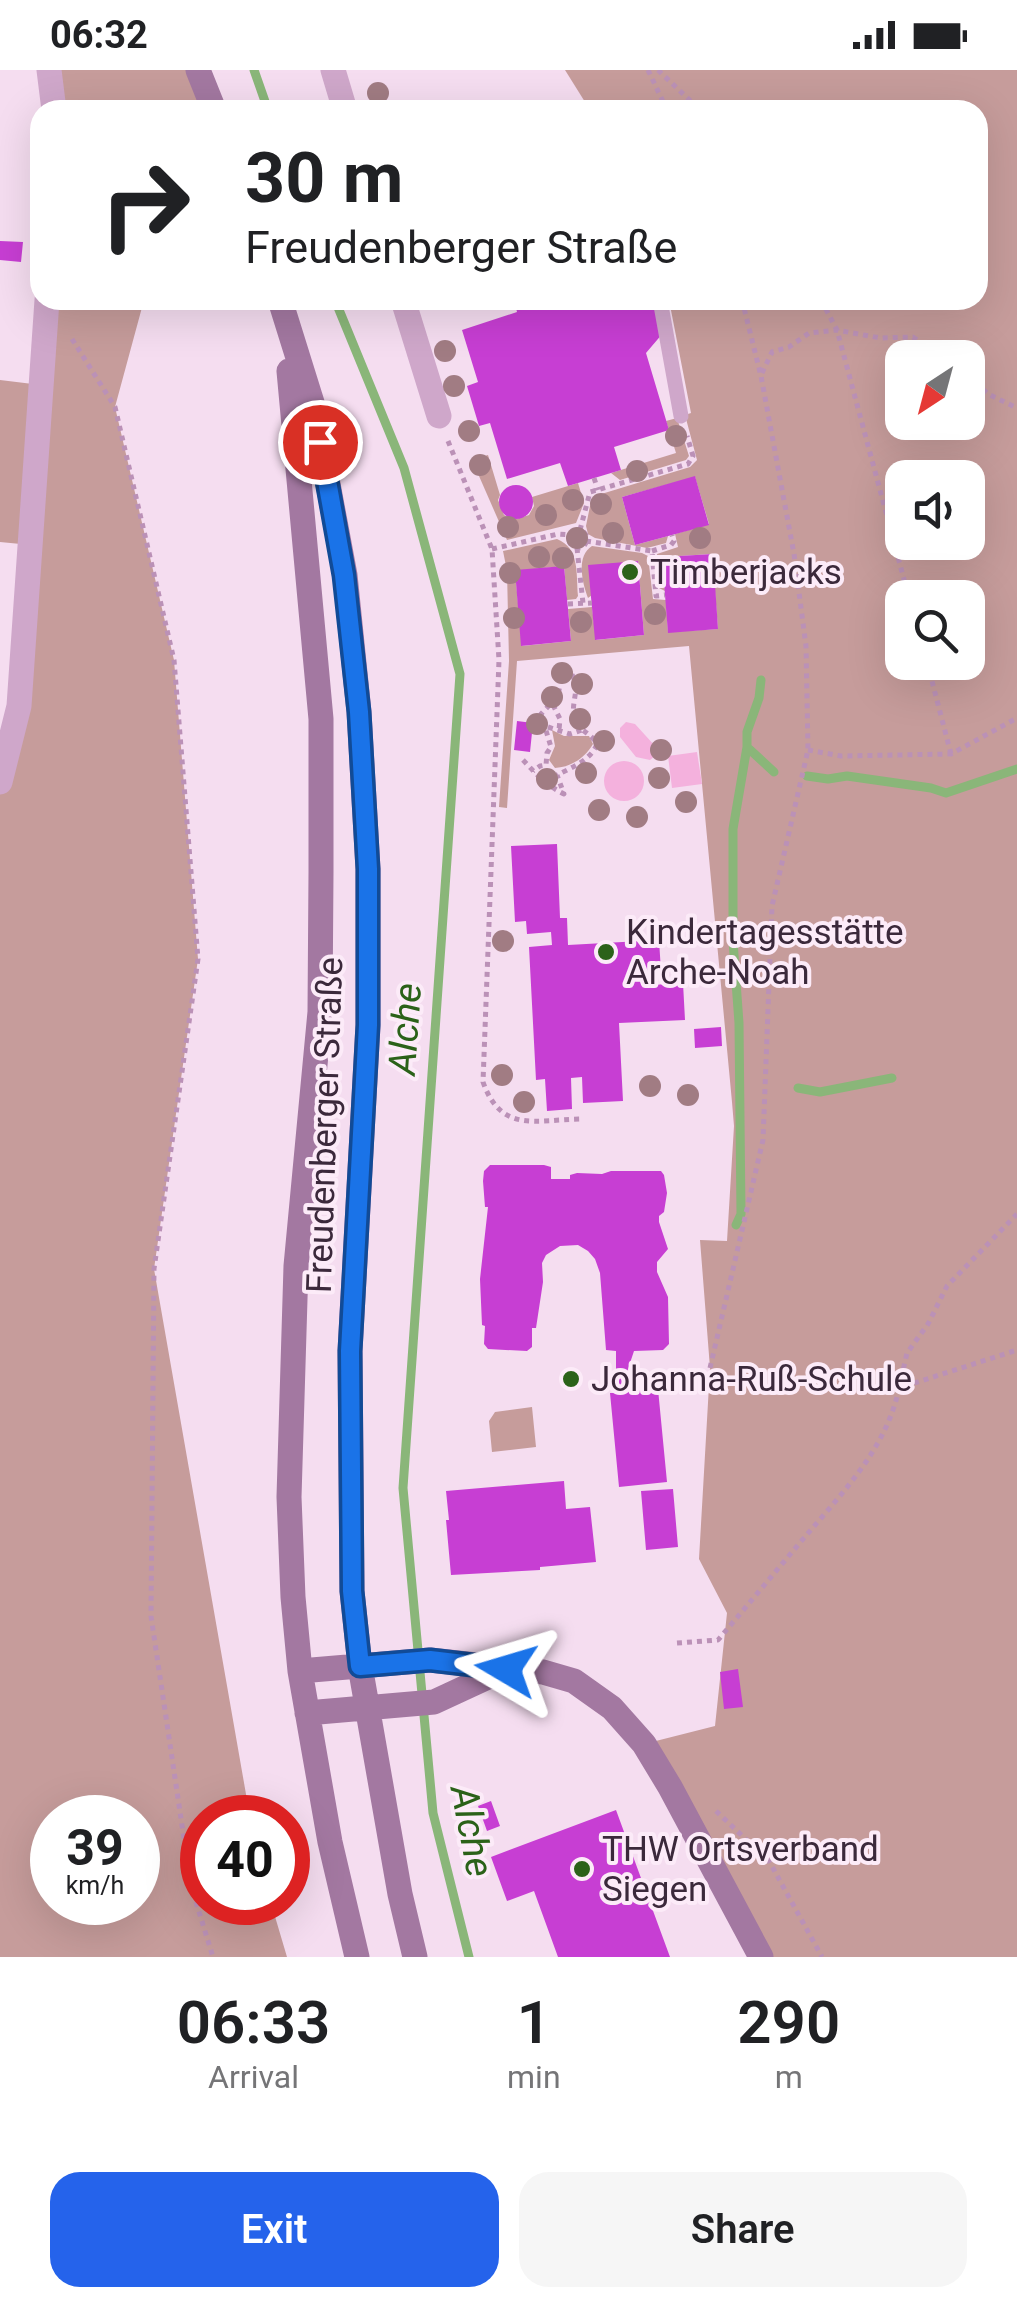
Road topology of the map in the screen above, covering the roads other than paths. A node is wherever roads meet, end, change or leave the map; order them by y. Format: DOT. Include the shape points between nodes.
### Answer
graph roads {
  1 [pos="49,70"];
  2 [pos="198,70"];
  3 [pos="333,70"];
  4 [pos="53,100"];
  5 [pos="210,100"];
  6 [pos="342,100"];
  7 [pos="46,310"];
  8 [pos="281,310"];
  9 [pos="283,310"];
  10 [pos="410,310"];
  11 [pos="662,310"];
  12 [pos="438,416"];
  13 [pos="681,416"];
  14 [pos="0,782"];
  15 [pos="360,1666"];
  16 [pos="506,1669"];
  17 [pos="300,1671"];
  18 [pos="367,1708"];
  19 [pos="308,1712"];
  20 [pos="357,1957"];
  21 [pos="415,1957"];
  22 [pos="761,1957"];
  1 -- 4 [label="street"];
  2 -- 5 [label="main road"];
  3 -- 6 [label="street"];
  7 -- 14 [label="street" via="19,706"];
  8 -- 17 [label="main road, Freudenberger Straße" via="321,720 320,1012 290,1402"];
  9 -- 15 [label="main road, Freudenberger Straße" via="314,410 344,575 368,869 368,1025 350,1351 352,1591"];
  10 -- 12 [label="street"];
  11 -- 13 [label="lane"];
  15 -- 16 [label="main road" via="430,1660"];
  15 -- 17 [label="main road"];
  15 -- 18 [label="main road, Freudenberger Straße"];
  16 -- 18 [label="main road" via="434,1702"];
  16 -- 22 [label="main road" via="574,1681 612,1708 644,1744"];
  17 -- 19 [label="main road, Freudenberger Straße"];
  18 -- 19 [label="main road"];
  18 -- 21 [label="main road, Freudenberger Straße"];
  19 -- 20 [label="main road, Freudenberger Straße"];
}
